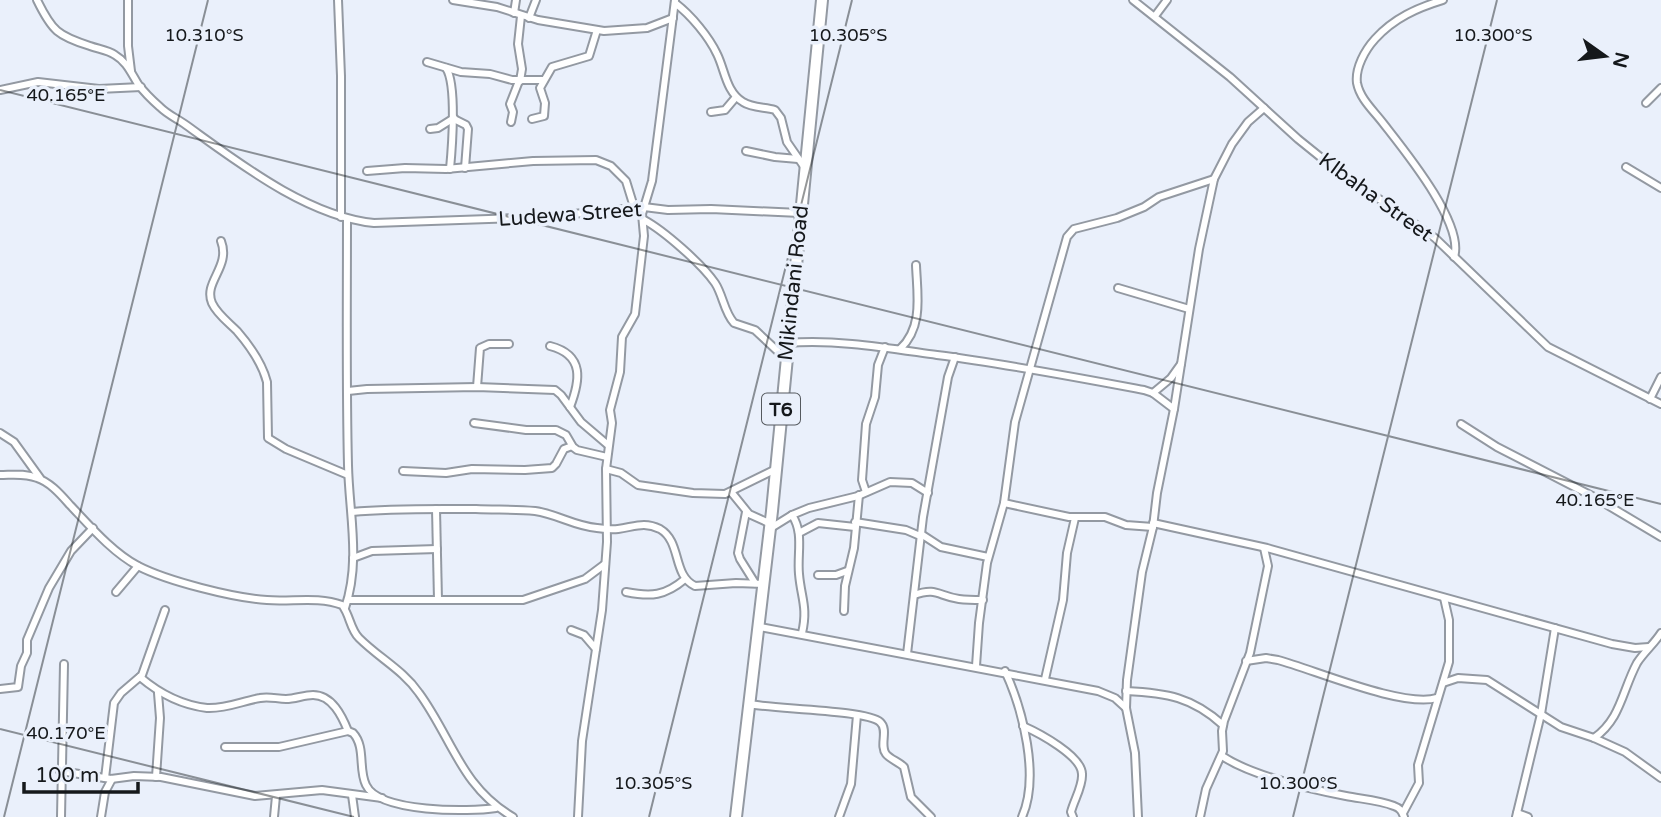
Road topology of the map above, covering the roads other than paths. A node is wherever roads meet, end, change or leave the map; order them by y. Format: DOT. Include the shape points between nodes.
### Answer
graph roads {
  1 [pos="37,0"];
  2 [pos="128,0"];
  3 [pos="338,0"];
  4 [pos="453,0"];
  5 [pos="516,0"];
  6 [pos="536,0"];
  7 [pos="822,0"];
  8 [pos="1133,0"];
  9 [pos="1167,0"];
  10 [pos="1443,0"];
  11 [pos="675,2"];
  12 [pos="518,14"];
  13 [pos="1155,16"];
  14 [pos="529,18"];
  15 [pos="673,18"];
  16 [pos="597,30"];
  17 [pos="427,62"];
  18 [pos="445,66"];
  19 [pos="131,71"];
  20 [pos="544,80"];
  21 [pos="519,81"];
  22 [pos="141,87"];
  23 [pos="1661,88"];
  24 [pos="0,90"];
  25 [pos="736,97"];
  26 [pos="1646,103"];
  27 [pos="1264,108"];
  28 [pos="711,112"];
  29 [pos="454,118"];
  30 [pos="532,120"];
  31 [pos="511,122"];
  32 [pos="430,129"];
  33 [pos="453,142"];
  34 [pos="467,146"];
  35 [pos="746,151"];
  36 [pos="801,164"];
  37 [pos="1626,167"];
  38 [pos="465,168"];
  39 [pos="450,169"];
  40 [pos="367,171"];
  41 [pos="1214,179"];
  42 [pos="1661,188"];
  43 [pos="643,207"];
  44 [pos="634,208"];
  45 [pos="800,213"];
  46 [pos="344,218"];
  47 [pos="644,220"];
  48 [pos="221,241"];
  49 [pos="1454,257"];
  50 [pos="916,265"];
  51 [pos="1118,288"];
  52 [pos="1189,309"];
  53 [pos="787,343"];
  54 [pos="509,344"];
  55 [pos="550,346"];
  56 [pos="885,347"];
  57 [pos="900,349"];
  58 [pos="955,357"];
  59 [pos="786,359"];
  60 [pos="1181,363"];
  61 [pos="1030,368"];
  62 [pos="1661,377"];
  63 [pos="477,387"];
  64 [pos="348,391"];
  65 [pos="1153,393"];
  66 [pos="1650,399"];
  67 [pos="1661,404"];
  68 [pos="570,407"];
  69 [pos="1174,409"];
  70 [pos="474,423"];
  71 [pos="1461,424"];
  72 [pos="0,433"];
  73 [pos="608,445"];
  74 [pos="572,446"];
  75 [pos="607,457"];
  76 [pos="606,469"];
  77 [pos="776,469"];
  78 [pos="403,471"];
  79 [pos="0,475"];
  80 [pos="348,475"];
  81 [pos="42,480"];
  82 [pos="928,492"];
  83 [pos="732,493"];
  84 [pos="863,493"];
  85 [pos="1004,503"];
  86 [pos="436,509"];
  87 [pos="352,512"];
  88 [pos="747,512"];
  89 [pos="792,515"];
  90 [pos="1075,518"];
  91 [pos="855,525"];
  92 [pos="1153,525"];
  93 [pos="771,526"];
  94 [pos="93,528"];
  95 [pos="607,529"];
  96 [pos="799,533"];
  97 [pos="921,535"];
  98 [pos="1661,537"];
  99 [pos="1264,548"];
  100 [pos="437,550"];
  101 [pos="988,557"];
  102 [pos="353,558"];
  103 [pos="605,564"];
  104 [pos="138,566"];
  105 [pos="847,571"];
  106 [pos="818,575"];
  107 [pos="685,579"];
  108 [pos="759,583"];
  109 [pos="116,592"];
  110 [pos="626,592"];
  111 [pos="914,596"];
  112 [pos="1444,598"];
  113 [pos="348,600"];
  114 [pos="438,600"];
  115 [pos="983,600"];
  116 [pos="345,608"];
  117 [pos="165,610"];
  118 [pos="844,611"];
  119 [pos="760,626"];
  120 [pos="1555,628"];
  121 [pos="571,630"];
  122 [pos="1661,633"];
  123 [pos="802,634"];
  124 [pos="1654,645"];
  125 [pos="596,649"];
  126 [pos="907,654"];
  127 [pos="1246,662"];
  128 [pos="64,664"];
  129 [pos="976,666"];
  130 [pos="1005,671"];
  131 [pos="140,677"];
  132 [pos="1045,679"];
  133 [pos="1443,684"];
  134 [pos="0,689"];
  135 [pos="1126,691"];
  136 [pos="158,692"];
  137 [pos="1437,698"];
  138 [pos="749,704"];
  139 [pos="1126,708"];
  140 [pos="856,715"];
  141 [pos="1541,715"];
  142 [pos="1223,725"];
  143 [pos="1023,726"];
  144 [pos="348,731"];
  145 [pos="1594,738"];
  146 [pos="225,747"];
  147 [pos="1222,756"];
  148 [pos="60,771"];
  149 [pos="1659,774"];
  150 [pos="156,777"];
  151 [pos="108,779"];
  152 [pos="352,795"];
  153 [pos="276,796"];
  154 [pos="382,798"];
  155 [pos="496,808"];
  156 [pos="1403,815"];
  157 [pos="1516,815"];
  158 [pos="61,817"];
  159 [pos="101,817"];
  160 [pos="274,817"];
  161 [pos="355,817"];
  162 [pos="513,817"];
  163 [pos="578,817"];
  164 [pos="736,817"];
  165 [pos="839,817"];
  166 [pos="931,817"];
  167 [pos="1022,817"];
  168 [pos="1073,817"];
  169 [pos="1138,817"];
  170 [pos="1200,817"];
  171 [pos="1528,817"];
  1 -- 19 [label="street, Ludewa Street" via="60,35 113,53"];
  2 -- 19 [label="street"];
  3 -- 46 [label="street"];
  4 -- 12 [label="street"];
  5 -- 12 [label="street"];
  6 -- 14 [label="street"];
  7 -- 36 [label="highway, Mikindani Road / T6"];
  8 -- 13 [label="street, KIbaha Street"];
  9 -- 13 [label="street"];
  10 -- 49 [label="street" via="1403,16 1380,34 1363,57 1357,82 1365,101 1427,183 1450,222 1456,241"];
  11 -- 15 [label="street"];
  11 -- 25 [label="street" via="710,43"];
  12 -- 14 [label="street"];
  12 -- 21 [label="street"];
  13 -- 27 [label="street, KIbaha Street"];
  14 -- 16 [label="street"];
  15 -- 16 [label="street" via="647,28"];
  15 -- 43 [label="street" via="652,181"];
  16 -- 20 [label="street" via="589,56 553,65"];
  17 -- 18 [label="street"];
  18 -- 21 [label="street"];
  18 -- 29 [label="street" via="451,76"];
  19 -- 22 [label="street, Ludewa Street"];
  20 -- 21 [label="street"];
  20 -- 30 [label="street" via="539,91 545,103 544,116"];
  21 -- 31 [label="street" via="511,102"];
  22 -- 24 [label="street" via="99,89 38,82"];
  22 -- 46 [label="street, Ludewa Street" via="162,110 225,155"];
  23 -- 26 [label="street"];
  25 -- 28 [label="street" via="725,110"];
  25 -- 36 [label="street" via="779,113 786,142"];
  27 -- 41 [label="street" via="1232,144"];
  27 -- 49 [label="street, KIbaha Street" via="1319,156 1406,215"];
  29 -- 32 [label="street"];
  29 -- 33 [label="street"];
  29 -- 34 [label="street" via="468,129"];
  33 -- 34 [label="street"];
  33 -- 39 [label="street"];
  34 -- 38 [label="street"];
  35 -- 36 [label="street"];
  36 -- 45 [label="highway, Mikindani Road / T6"];
  37 -- 42 [label="street"];
  38 -- 39 [label="street"];
  38 -- 44 [label="street" via="596,160 611,166 626,181"];
  39 -- 40 [label="street"];
  41 -- 52 [label="street"];
  41 -- 61 [label="street" via="1069,232"];
  43 -- 44 [label="street, Ludewa Street"];
  43 -- 45 [label="street, Ludewa Street"];
  43 -- 47 [label="street"];
  44 -- 46 [label="street, Ludewa Street" via="485,220 374,223"];
  45 -- 53 [label="highway, Mikindani Road / T6"];
  46 -- 64 [label="street"];
  47 -- 59 [label="street" via="663,232 714,282 734,323 755,330"];
  47 -- 73 [label="street" via="635,314 621,342"];
  48 -- 80 [label="street" via="224,259 210,297 265,373 268,438"];
  49 -- 66 [label="street, KIbaha Street" via="1548,346"];
  50 -- 57 [label="street" via="916,315 909,340"];
  51 -- 52 [label="street"];
  52 -- 60 [label="street"];
  53 -- 56 [label="street"];
  53 -- 59 [label="highway, Mikindani Road / T6"];
  54 -- 63 [label="street" via="480,348"];
  55 -- 68 [label="street" via="567,354 575,367 579,382"];
  56 -- 57 [label="street"];
  56 -- 84 [label="street" via="866,424"];
  57 -- 58 [label="street"];
  58 -- 61 [label="street"];
  58 -- 82 [label="street"];
  59 -- 77 [label="highway, Mikindani Road / T6"];
  60 -- 65 [label="street"];
  60 -- 69 [label="street"];
  61 -- 65 [label="street"];
  61 -- 85 [label="street" via="1015,422"];
  62 -- 66 [label="street"];
  63 -- 64 [label="street"];
  63 -- 68 [label="street" via="555,390"];
  64 -- 80 [label="street"];
  65 -- 69 [label="street"];
  66 -- 67 [label="street, KIbaha Street"];
  68 -- 73 [label="street"];
  69 -- 92 [label="street"];
  70 -- 74 [label="street" via="555,430 566,435"];
  71 -- 98 [label="street"];
  72 -- 81 [label="street" via="19,448"];
  73 -- 75 [label="street"];
  74 -- 75 [label="street"];
  74 -- 78 [label="street" via="564,449 552,468"];
  75 -- 76 [label="street"];
  76 -- 83 [label="street" via="638,485"];
  76 -- 95 [label="street"];
  77 -- 83 [label="street"];
  77 -- 93 [label="highway, Mikindani Road / T6"];
  79 -- 81 [label="street"];
  80 -- 87 [label="street"];
  81 -- 94 [label="street"];
  82 -- 84 [label="street" via="915,484 890,482"];
  82 -- 97 [label="street"];
  83 -- 88 [label="street"];
  84 -- 89 [label="street"];
  84 -- 91 [label="street"];
  85 -- 90 [label="street"];
  85 -- 101 [label="street"];
  86 -- 87 [label="street"];
  86 -- 95 [label="street" via="537,512"];
  86 -- 100 [label="street"];
  87 -- 102 [label="street"];
  88 -- 93 [label="street"];
  88 -- 108 [label="street" via="738,553"];
  89 -- 93 [label="street"];
  89 -- 96 [label="street"];
  90 -- 92 [label="street" via="1105,517 1126,526"];
  90 -- 132 [label="street"];
  91 -- 96 [label="street" via="818,523"];
  91 -- 97 [label="street"];
  91 -- 105 [label="street"];
  92 -- 99 [label="street"];
  92 -- 135 [label="street"];
  93 -- 108 [label="highway, Mikindani Road / T6"];
  94 -- 104 [label="street"];
  94 -- 134 [label="street" via="71,551 49,588 27,640 18,687"];
  95 -- 103 [label="street"];
  95 -- 107 [label="street" via="641,524 662,530 673,543"];
  96 -- 123 [label="street" via="799,575 806,613"];
  97 -- 101 [label="street" via="941,547"];
  97 -- 111 [label="street"];
  99 -- 112 [label="street"];
  99 -- 127 [label="street" via="1268,566"];
  100 -- 102 [label="street" via="372,551"];
  100 -- 114 [label="street"];
  101 -- 115 [label="street"];
  102 -- 113 [label="street"];
  103 -- 114 [label="street" via="585,579 532,599"];
  103 -- 125 [label="street"];
  104 -- 109 [label="street"];
  104 -- 116 [label="street" via="248,597 331,601"];
  105 -- 106 [label="street"];
  105 -- 118 [label="street"];
  107 -- 108 [label="street" via="695,586"];
  107 -- 110 [label="street" via="655,596"];
  108 -- 119 [label="highway, Mikindani Road / T6"];
  111 -- 115 [label="street" via="929,591"];
  111 -- 126 [label="street"];
  112 -- 120 [label="street"];
  112 -- 133 [label="street" via="1450,647"];
  113 -- 114 [label="street"];
  113 -- 116 [label="street"];
  115 -- 129 [label="street"];
  116 -- 155 [label="street" via="358,638 416,688 457,760"];
  117 -- 131 [label="street"];
  119 -- 123 [label="street"];
  119 -- 138 [label="highway, Mikindani Road / T6"];
  120 -- 124 [label="street" via="1635,648"];
  120 -- 141 [label="street"];
  121 -- 125 [label="street" via="584,635"];
  122 -- 124 [label="street"];
  123 -- 126 [label="street"];
  124 -- 145 [label="street" via="1634,670 1614,720"];
  125 -- 163 [label="street" via="580,761"];
  126 -- 129 [label="street"];
  127 -- 137 [label="street" via="1278,660 1386,693"];
  127 -- 142 [label="street"];
  128 -- 148 [label="street"];
  129 -- 130 [label="street"];
  130 -- 132 [label="street"];
  130 -- 143 [label="street"];
  131 -- 136 [label="street"];
  131 -- 151 [label="street" via="114,703"];
  132 -- 139 [label="street" via="1106,693"];
  133 -- 137 [label="street"];
  133 -- 141 [label="street" via="1458,678 1487,680"];
  135 -- 139 [label="street"];
  135 -- 142 [label="street" via="1186,699"];
  136 -- 144 [label="street" via="215,708 264,697 313,695 331,702"];
  136 -- 150 [label="street"];
  137 -- 156 [label="street" via="1418,765 1419,783"];
  138 -- 140 [label="street"];
  138 -- 164 [label="highway, Mikindani Road / T6"];
  139 -- 169 [label="street" via="1135,753"];
  140 -- 165 [label="street" via="851,784"];
  140 -- 166 [label="street" via="881,723 886,755 904,767 911,797"];
  141 -- 145 [label="street"];
  141 -- 157 [label="street"];
  142 -- 147 [label="street"];
  143 -- 167 [label="street" via="1029,779"];
  143 -- 168 [label="street" via="1080,765 1082,778"];
  144 -- 146 [label="street" via="279,747"];
  144 -- 154 [label="street" via="359,742 368,790"];
  145 -- 149 [label="street"];
  147 -- 156 [label="street" via="1272,777 1392,805"];
  147 -- 170 [label="street" via="1206,789"];
  148 -- 151 [label="street"];
  148 -- 158 [label="street"];
  150 -- 151 [label="street"];
  150 -- 153 [label="street" via="249,796"];
  151 -- 159 [label="street"];
  152 -- 153 [label="street" via="322,790"];
  152 -- 154 [label="street"];
  152 -- 161 [label="street"];
  153 -- 160 [label="street"];
  154 -- 155 [label="street" via="450,811"];
  155 -- 162 [label="street"];
  157 -- 171 [label="street"];
}
